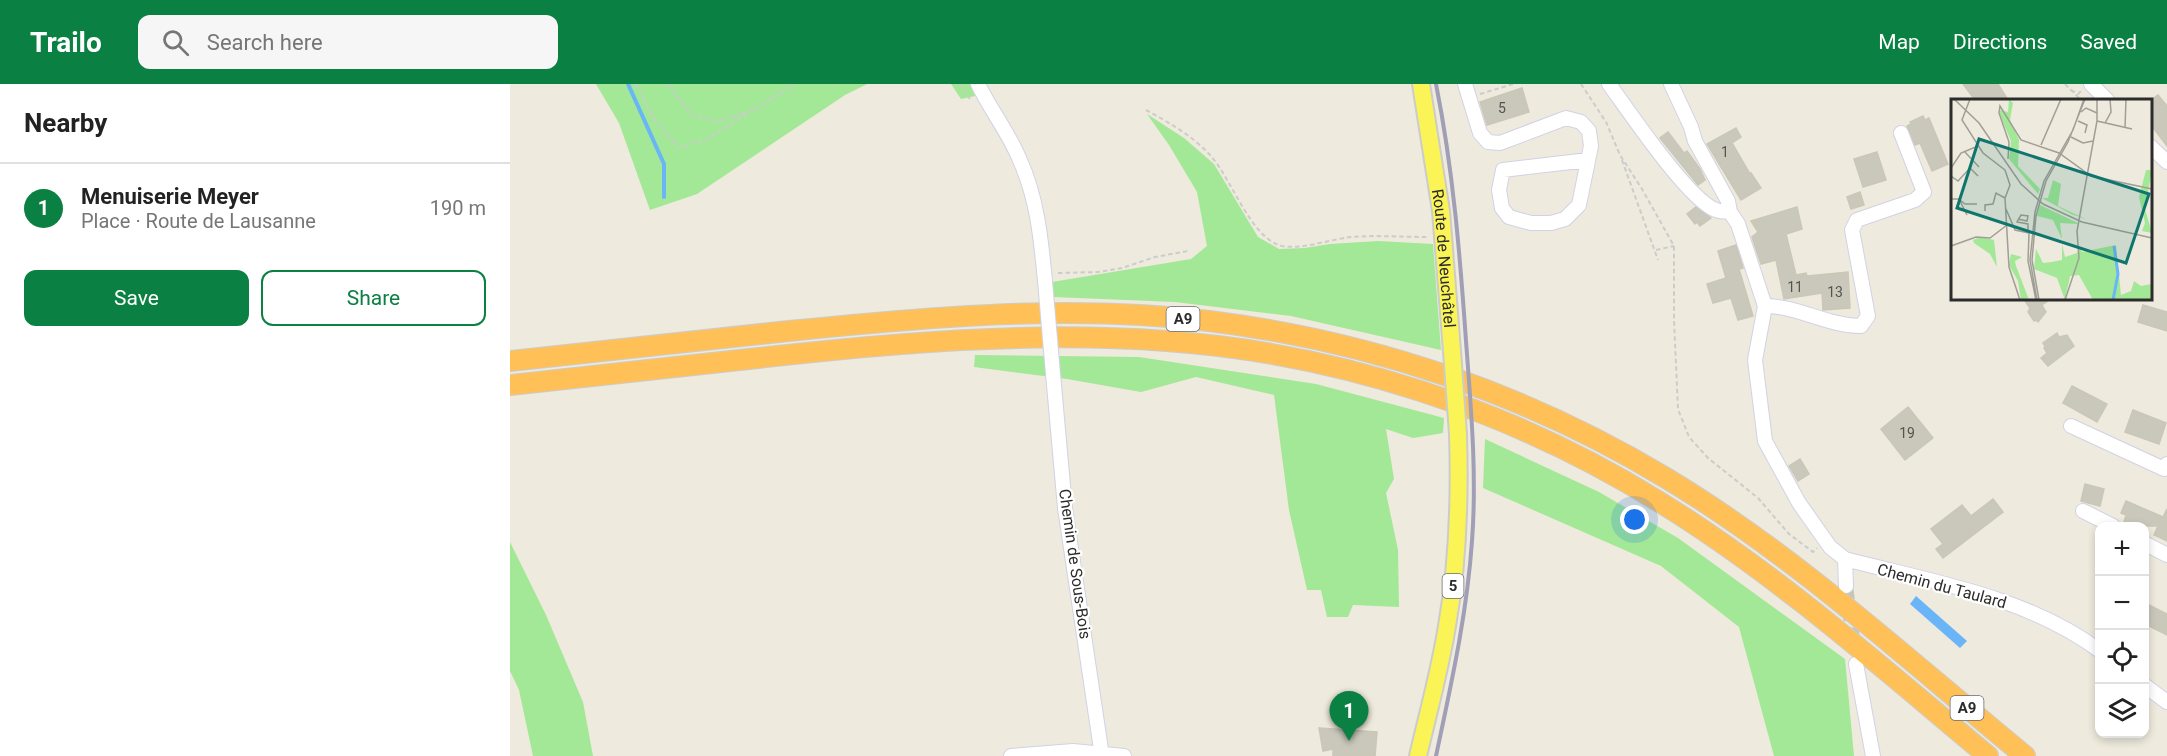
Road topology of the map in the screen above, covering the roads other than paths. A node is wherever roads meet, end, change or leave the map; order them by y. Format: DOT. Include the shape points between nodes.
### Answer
graph roads {
  1 [pos="978,84"];
  2 [pos="1421,84"];
  3 [pos="1464,84"];
  4 [pos="1609,84"];
  5 [pos="1671,84"];
  6 [pos="2091,84"];
  7 [pos="2106,99"];
  8 [pos="1901,133"];
  9 [pos="2152,147"];
  10 [pos="1588,160"];
  11 [pos="2152,160"];
  12 [pos="2167,163"];
  13 [pos="1730,212"];
  14 [pos="1765,306"];
  15 [pos="510,361"];
  16 [pos="510,385"];
  17 [pos="2071,426"];
  18 [pos="2165,471"];
  19 [pos="2083,511"];
  20 [pos="2105,522"];
  21 [pos="2149,545"];
  22 [pos="2167,555"];
  23 [pos="1845,560"];
  24 [pos="1846,586"];
  25 [pos="2095,648"];
  26 [pos="1857,664"];
  27 [pos="2149,687"];
  28 [pos="2164,694"];
  29 [pos="1102,754"];
  30 [pos="1011,756"];
  31 [pos="1124,756"];
  32 [pos="1418,756"];
  33 [pos="1873,756"];
  34 [pos="1988,756"];
  35 [pos="2025,756"];
  1 -- 29 [label="street, Chemin de Sous-Bois, bridge" via="1019,156 1040,223 1065,508"];
  2 -- 32 [label="main road, Route de Neuchâtel / 5, bridge" via="1444,237 1458,434 1458,517 1451,599"];
  3 -- 10 [label="street" via="1480,134 1488,142 1500,143 1566,118 1581,122 1589,131"];
  4 -- 13 [label="street" via="1692,192 1716,210"];
  5 -- 13 [label="street"];
  6 -- 7 [label="street"];
  8 -- 14 [label="street" via="1924,192 1915,200 1857,220 1852,230 1868,316 1861,326 1848,326 1783,306"];
  9 -- 12 [label="street"];
  10 -- 10 [label="street" via="1579,205 1565,219 1532,223 1509,217 1503,208 1503,170"];
  11 -- 12 [label="street"];
  13 -- 14 [label="street" via="1738,224"];
  14 -- 23 [label="street" via="1755,360 1765,441 1798,503 1830,547"];
  15 -- 35 [label="highway, A9" via="840,326 1018,314 1135,315 1207,321 1346,346 1436,372 1533,409 1670,480 1790,563"];
  16 -- 34 [label="highway, A9" via="842,349 1010,338 1170,341 1341,369 1407,387 1505,423 1568,451 1658,501 1785,589"];
  17 -- 18 [label="street"];
  19 -- 20 [label="street"];
  21 -- 22 [label="street"];
  23 -- 24 [label="street"];
  23 -- 25 [label="street, Chemin du Taulard" via="1989,596 2037,615"];
  26 -- 33 [label="street"];
  27 -- 28 [label="street"];
  29 -- 30 [label="street" via="1073,751"];
  29 -- 31 [label="street"];
}
